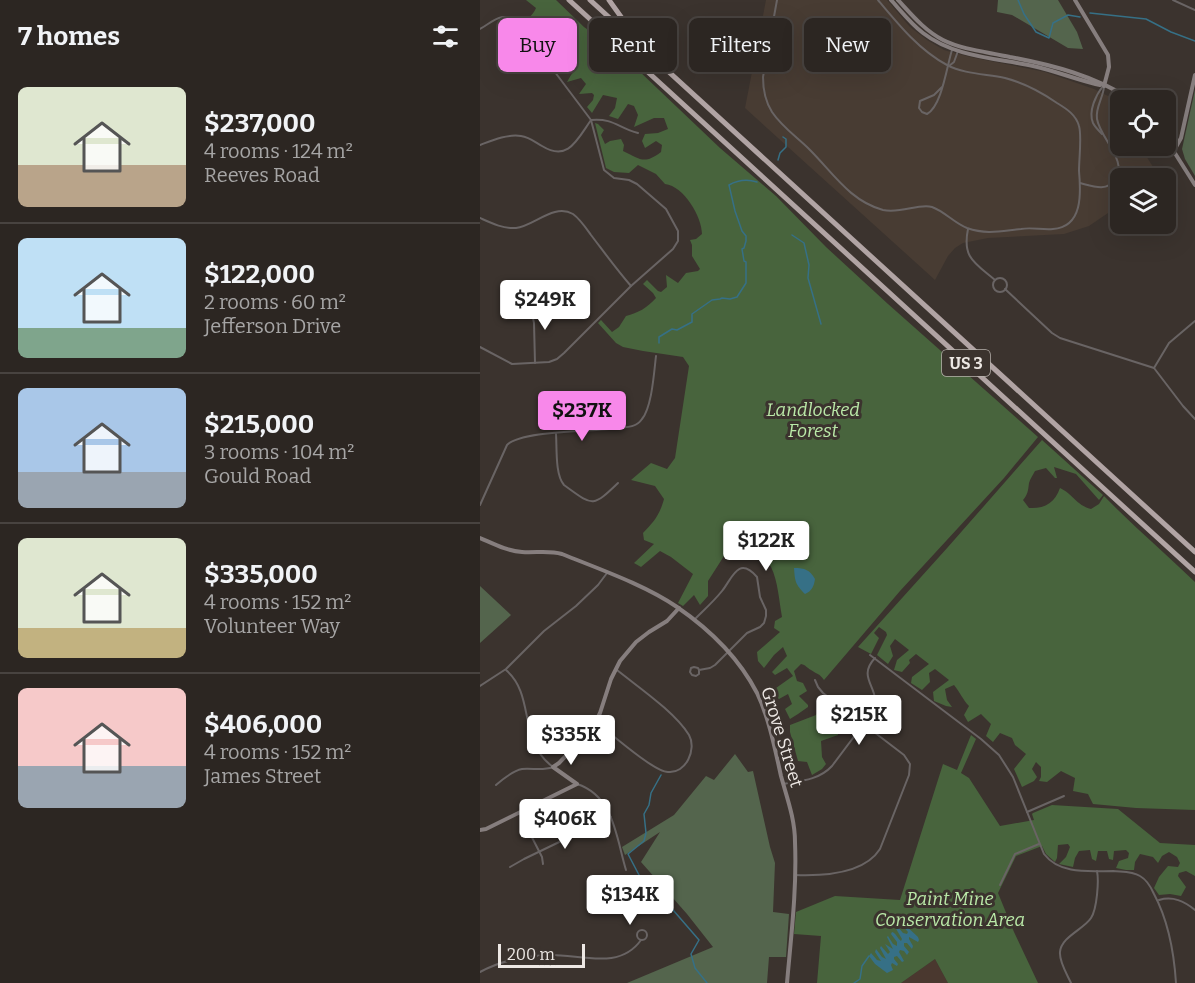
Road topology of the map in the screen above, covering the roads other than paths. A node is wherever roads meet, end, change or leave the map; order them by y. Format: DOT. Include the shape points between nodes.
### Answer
graph roads {
  1 [pos="569,0"];
  2 [pos="590,0"];
  3 [pos="609,0"];
  4 [pos="777,0"];
  5 [pos="878,0"];
  6 [pos="891,0"];
  7 [pos="898,0"];
  8 [pos="1075,0"];
  9 [pos="1173,0"];
  10 [pos="1195,10"];
  11 [pos="480,29"];
  12 [pos="956,48"];
  13 [pos="949,66"];
  14 [pos="1195,75"];
  15 [pos="674,76"];
  16 [pos="1104,86"];
  17 [pos="942,87"];
  18 [pos="1112,90"];
  19 [pos="924,99"];
  20 [pos="933,110"];
  21 [pos="591,120"];
  22 [pos="638,133"];
  23 [pos="1104,136"];
  24 [pos="480,145"];
  25 [pos="1176,146"];
  26 [pos="1176,155"];
  27 [pos="1080,183"];
  28 [pos="1195,185"];
  29 [pos="480,219"];
  30 [pos="968,229"];
  31 [pos="995,280"];
  32 [pos="631,286"];
  33 [pos="1005,289"];
  34 [pos="531,309"];
  35 [pos="1195,321"];
  36 [pos="480,347"];
  37 [pos="484,349"];
  38 [pos="480,354"];
  39 [pos="656,356"];
  40 [pos="535,363"];
  41 [pos="1154,368"];
  42 [pos="1195,419"];
  43 [pos="556,433"];
  44 [pos="618,483"];
  45 [pos="480,505"];
  46 [pos="480,538"];
  47 [pos="1195,552"];
  48 [pos="1195,572"];
  49 [pos="608,573"];
  50 [pos="680,608"];
  51 [pos="694,620"];
  52 [pos="728,651"];
  53 [pos="870,655"];
  54 [pos="875,658"];
  55 [pos="506,669"];
  56 [pos="615,669"];
  57 [pos="699,670"];
  58 [pos="815,681"];
  59 [pos="480,686"];
  60 [pos="596,722"];
  61 [pos="864,724"];
  62 [pos="553,767"];
  63 [pos="577,784"];
  64 [pos="783,784"];
  65 [pos="496,785"];
  66 [pos="1064,796"];
  67 [pos="519,812"];
  68 [pos="1027,812"];
  69 [pos="611,816"];
  70 [pos="480,830"];
  71 [pos="1040,843"];
  72 [pos="538,852"];
  73 [pos="543,864"];
  74 [pos="510,867"];
  75 [pos="626,870"];
  76 [pos="1097,871"];
  77 [pos="795,875"];
  78 [pos="1000,885"];
  79 [pos="1158,901"];
  80 [pos="1195,910"];
  81 [pos="641,940"];
  82 [pos="480,972"];
  83 [pos="788,983"];
  84 [pos="1071,983"];
  85 [pos="1176,983"];
  1 -- 48 [label="highway, US 3"];
  2 -- 15 [label="highway, US 3"];
  3 -- 15 [label="highway"];
  4 -- 30 [label="street" via="763,77 765,97 783,126 834,178 864,202 892,211 932,207"];
  5 -- 13 [label="street" via="912,39"];
  6 -- 12 [label="main road" via="923,33"];
  7 -- 12 [label="main road" via="926,29"];
  8 -- 16 [label="main road" via="1108,55 1109,71"];
  9 -- 10 [label="street"];
  11 -- 21 [label="street" via="499,17 514,20"];
  12 -- 13 [label="street" via="954,62"];
  12 -- 16 [label="main road"];
  13 -- 17 [label="street"];
  13 -- 27 [label="street" via="1019,82 1071,112 1080,130"];
  14 -- 25 [label="main road"];
  15 -- 47 [label="highway, US 3"];
  16 -- 18 [label="main road"];
  16 -- 23 [label="street" via="1097,114"];
  16 -- 23 [label="street" via="1091,116"];
  17 -- 19 [label="street"];
  17 -- 20 [label="street"];
  19 -- 20 [label="street" via="931,101"];
  19 -- 20 [label="street" via="919,104 921,111 927,114"];
  21 -- 22 [label="street" via="609,121"];
  21 -- 24 [label="street" via="573,145 559,153 517,136"];
  21 -- 32 [label="street" via="604,170 614,178 637,184 666,209 678,231 673,249"];
  23 -- 27 [label="street" via="1118,162 1117,177 1103,187"];
  26 -- 28 [label="main road"];
  27 -- 30 [label="street" via="1077,212 1061,227 987,233"];
  29 -- 32 [label="street" via="514,228 553,212 571,213"];
  30 -- 31 [label="street" via="969,255"];
  31 -- 33 [label="street" via="1005,280"];
  31 -- 33 [label="street" via="996,291"];
  32 -- 40 [label="street" via="557,359"];
  33 -- 41 [label="street" via="1060,338"];
  34 -- 40 [label="street"];
  35 -- 41 [label="street" via="1169,343"];
  36 -- 37 [label="street"];
  37 -- 38 [label="street"];
  37 -- 40 [label="street" via="508,363"];
  39 -- 43 [label="street" via="647,410 639,423 606,430"];
  41 -- 42 [label="street"];
  43 -- 44 [label="street" via="561,483 591,502 601,499"];
  43 -- 45 [label="street" via="510,442"];
  46 -- 49 [label="main road, Grove Street" via="509,550 556,552"];
  49 -- 50 [label="main road, Grove Street"];
  49 -- 55 [label="street"];
  50 -- 51 [label="main road, Grove Street"];
  50 -- 56 [label="main road" via="636,642"];
  51 -- 52 [label="main road, Grove Street"];
  51 -- 52 [label="street" via="722,592 735,572 753,572 766,610 764,623"];
  52 -- 57 [label="street" via="714,667"];
  52 -- 64 [label="main road, Grove Street" via="757,693"];
  53 -- 54 [label="street"];
  54 -- 61 [label="street" via="867,674 876,703"];
  54 -- 68 [label="street" via="996,752 1011,772"];
  55 -- 59 [label="street"];
  55 -- 62 [label="street" via="521,692 536,748"];
  56 -- 60 [label="main road"];
  56 -- 60 [label="street" via="678,720 690,738 690,757 676,771 664,772"];
  58 -- 61 [label="street" via="823,693"];
  60 -- 62 [label="main road"];
  61 -- 64 [label="street" via="825,772"];
  61 -- 77 [label="street" via="910,764 880,849 873,858 853,868 826,875"];
  62 -- 63 [label="main road"];
  62 -- 65 [label="street" via="522,769"];
  63 -- 67 [label="main road"];
  63 -- 69 [label="street" via="596,794"];
  64 -- 77 [label="main road, Grove Street" via="794,827"];
  66 -- 68 [label="street"];
  67 -- 70 [label="main road"];
  67 -- 72 [label="street"];
  68 -- 71 [label="street"];
  69 -- 72 [label="street"];
  69 -- 75 [label="street"];
  71 -- 76 [label="street" via="1058,866"];
  71 -- 78 [label="street" via="1015,854"];
  72 -- 73 [label="street"];
  72 -- 74 [label="street"];
  76 -- 79 [label="street" via="1140,876"];
  76 -- 84 [label="street" via="1092,916 1060,949"];
  77 -- 83 [label="main road, Grove Street"];
  79 -- 80 [label="street" via="1172,898"];
  79 -- 85 [label="street" via="1173,948"];
  81 -- 82 [label="street" via="631,951 615,957 520,957"];
}
